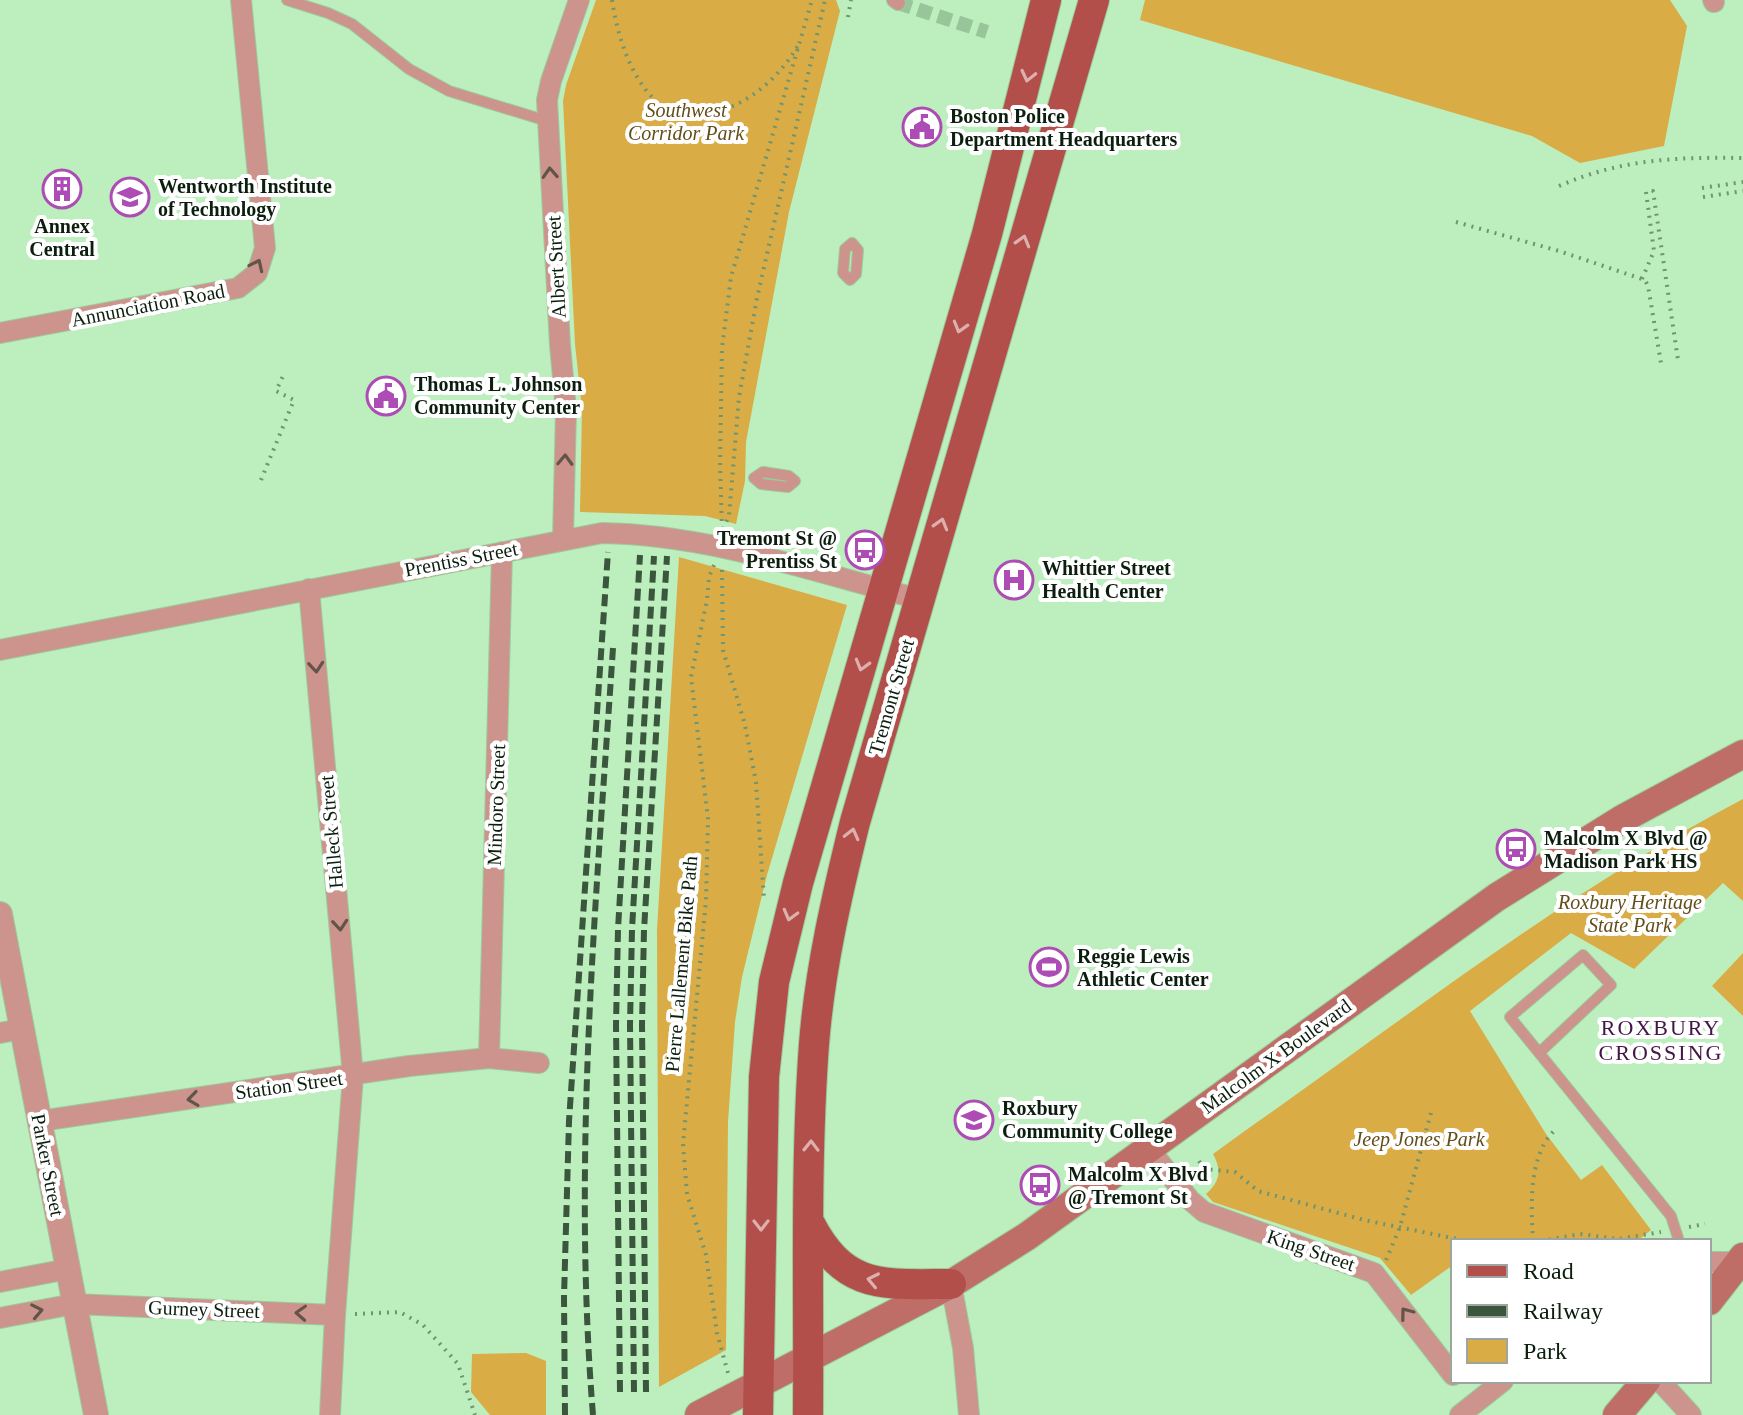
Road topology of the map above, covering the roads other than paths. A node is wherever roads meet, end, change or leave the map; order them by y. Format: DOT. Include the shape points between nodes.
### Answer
graph roads {
  1 [pos="241,0"];
  2 [pos="287,0"];
  3 [pos="579,0"];
  4 [pos="1046,0"];
  5 [pos="1094,0"];
  6 [pos="547,121"];
  7 [pos="0,333"];
  8 [pos="563,538"];
  9 [pos="502,552"];
  10 [pos="309,589"];
  11 [pos="884,590"];
  12 [pos="919,599"];
  13 [pos="0,650"];
  14 [pos="1743,754"];
  15 [pos="0,914"];
  16 [pos="11,1031"];
  17 [pos="1539,1053"];
  18 [pos="489,1058"];
  19 [pos="539,1063"];
  20 [pos="353,1076"];
  21 [pos="40,1121"];
  22 [pos="1149,1149"];
  23 [pos="810,1224"];
  24 [pos="1678,1239"];
  25 [pos="1742,1260"];
  26 [pos="1711,1262"];
  27 [pos="68,1269"];
  28 [pos="0,1282"];
  29 [pos="951,1284"];
  30 [pos="1711,1299"];
  31 [pos="74,1304"];
  32 [pos="335,1315"];
  33 [pos="0,1318"];
  34 [pos="809,1357"];
  35 [pos="1451,1372"];
  36 [pos="760,1383"];
  37 [pos="1459,1383"];
  38 [pos="1500,1383"];
  39 [pos="1644,1383"];
  40 [pos="1662,1383"];
  41 [pos="1467,1409"];
  42 [pos="96,1415"];
  43 [pos="330,1415"];
  44 [pos="699,1415"];
  45 [pos="758,1415"];
  46 [pos="808,1415"];
  47 [pos="969,1415"];
  48 [pos="1617,1415"];
  49 [pos="1691,1415"];
  7 -- 1 [label="street, Annunciation Road, one-way" via="238,288 257,273 265,248"];
  2 -- 6 [label="lane" via="352,24 409,69 449,91"];
  3 -- 6 [label="street, Albert Street" via="551,81"];
  4 -- 11 [label="main road, Tremont Street, one-way" via="1007,162"];
  12 -- 5 [label="main road, Tremont Street, one-way"];
  8 -- 6 [label="street, Albert Street, one-way" via="566,410"];
  8 -- 9 [label="street, Prentiss Street"];
  8 -- 11 [label="street, Prentiss Street" via="631,533 719,545"];
  9 -- 10 [label="street, Prentiss Street"];
  9 -- 18 [label="street, Mindoro Street"];
  10 -- 13 [label="street, Prentiss Street"];
  10 -- 20 [label="street, Halleck Street, one-way"];
  11 -- 12 [label="street, Prentiss Street"];
  11 -- 36 [label="main road, Tremont Street, one-way" via="774,982 763,1092"];
  23 -- 12 [label="main road, Tremont Street, one-way" via="814,1042 822,973 855,822"];
  14 -- 22 [label="main road, Malcolm X Boulevard" via="1624,818 1497,897"];
  15 -- 16 [label="street, Parker Street"];
  16 -- 21 [label="street, Parker Street"];
  17 -- 17 [label="lane" via="1510,1017 1583,955 1611,985"];
  17 -- 24 [label="lane" via="1671,1216"];
  18 -- 19 [label="street, Station Street"];
  18 -- 20 [label="street, Station Street"];
  20 -- 21 [label="street, Station Street, one-way"];
  20 -- 32 [label="street"];
  21 -- 27 [label="street, Parker Street"];
  22 -- 29 [label="main road, Malcolm X Boulevard"];
  35 -- 22 [label="street, King Street, one-way" via="1378,1277 1200,1209"];
  29 -- 23 [label="main road, one-way" via="859,1277 832,1258"];
  23 -- 34 [label="main road, Tremont Street"];
  25 -- 26 [label="street"];
  25 -- 30 [label="main road"];
  27 -- 28 [label="street"];
  27 -- 31 [label="street, Parker Street"];
  29 -- 34 [label="main road, Malcolm X Boulevard"];
  29 -- 47 [label="street"];
  32 -- 31 [label="street, Gurney Street, one-way"];
  33 -- 31 [label="street, Gurney Street, one-way"];
  31 -- 42 [label="street, Parker Street"];
  32 -- 43 [label="street"];
  34 -- 36 [label="main road"];
  34 -- 46 [label="main road, Tremont Street"];
  36 -- 44 [label="main road"];
  36 -- 45 [label="main road, Tremont Street"];
  37 -- 41 [label="street"];
  38 -- 41 [label="street"];
  39 -- 48 [label="main road"];
  40 -- 49 [label="street"];
}
